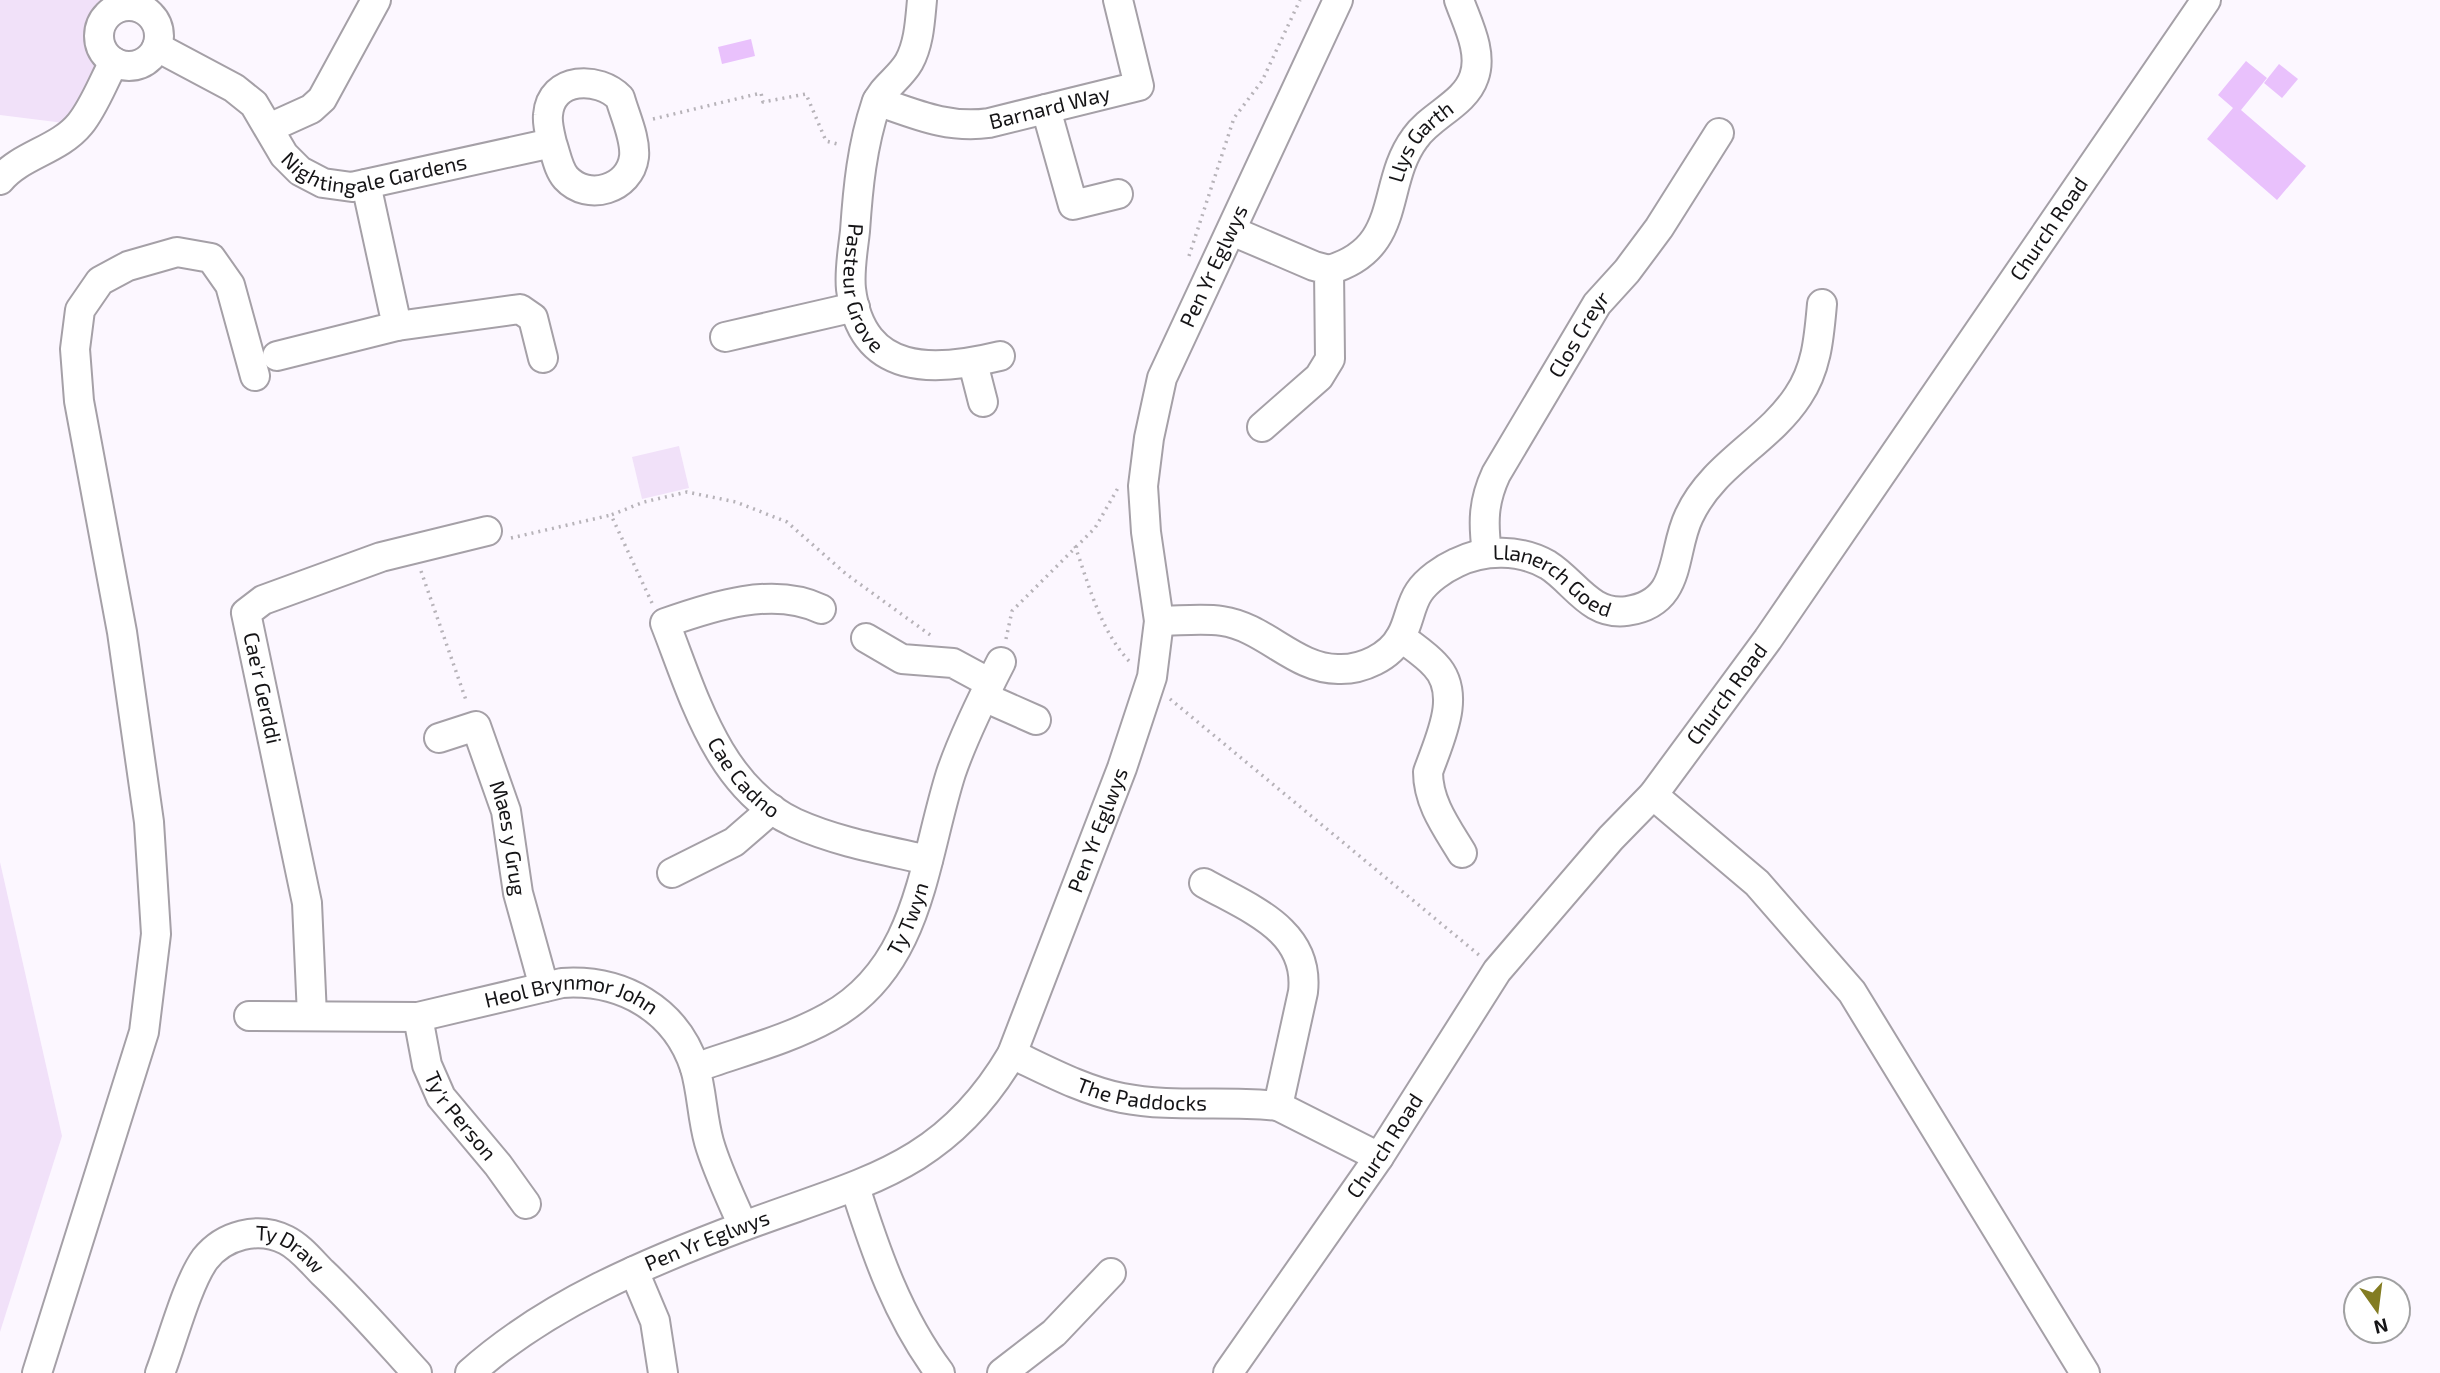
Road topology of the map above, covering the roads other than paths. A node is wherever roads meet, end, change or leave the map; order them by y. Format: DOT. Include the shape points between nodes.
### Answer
graph roads {
  1 [pos="376,0"];
  2 [pos="922,0"];
  3 [pos="1118,0"];
  4 [pos="1338,0"];
  5 [pos="1459,0"];
  6 [pos="2206,0"];
  7 [pos="142,4"];
  8 [pos="157,47"];
  9 [pos="114,62"];
  10 [pos="877,101"];
  11 [pos="1046,108"];
  12 [pos="269,128"];
  13 [pos="1719,133"];
  14 [pos="552,143"];
  15 [pos="0,180"];
  16 [pos="366,184"];
  17 [pos="1118,194"];
  18 [pos="1232,231"];
  19 [pos="1329,270"];
  20 [pos="1822,304"];
  21 [pos="855,307"];
  22 [pos="397,326"];
  23 [pos="725,337"];
  24 [pos="278,356"];
  25 [pos="1000,356"];
  26 [pos="543,358"];
  27 [pos="973,363"];
  28 [pos="255,376"];
  29 [pos="983,402"];
  30 [pos="1262,427"];
  31 [pos="487,531"];
  32 [pos="1487,553"];
  33 [pos="821,609"];
  34 [pos="1159,621"];
  35 [pos="1401,637"];
  36 [pos="866,638"];
  37 [pos="992,681"];
  38 [pos="1036,720"];
  39 [pos="439,738"];
  40 [pos="1653,795"];
  41 [pos="772,809"];
  42 [pos="1462,853"];
  43 [pos="928,860"];
  44 [pos="672,873"];
  45 [pos="1204,883"];
  46 [pos="544,987"];
  47 [pos="249,1016"];
  48 [pos="312,1016"];
  49 [pos="418,1017"];
  50 [pos="1012,1054"];
  51 [pos="695,1068"];
  52 [pos="1278,1106"];
  53 [pos="1379,1157"];
  54 [pos="855,1187"];
  55 [pos="526,1204"];
  56 [pos="743,1226"];
  57 [pos="634,1271"];
  58 [pos="1111,1273"];
  59 [pos="37,1373"];
  60 [pos="160,1373"];
  61 [pos="417,1373"];
  62 [pos="470,1373"];
  63 [pos="663,1373"];
  64 [pos="940,1373"];
  65 [pos="1002,1373"];
  66 [pos="1228,1373"];
  67 [pos="2085,1373"];
  1 -- 12 [label="street" via="322,99"];
  2 -- 10 [label="street" via="908,63"];
  3 -- 11 [label="street, Barnard Way" via="1139,86"];
  4 -- 18 [label="street, Pen Yr Eglwys"];
  5 -- 19 [label="street, Llys Garth" via="1476,58 1470,85 1414,138 1383,229 1359,256"];
  6 -- 40 [label="street, Church Road" via="1768,639"];
  7 -- 8 [label="street" via="156,21"];
  7 -- 9 [label="street" via="122,6 102,20 98,38"];
  8 -- 9 [label="street" via="142,63 125,66"];
  8 -- 12 [label="street, Nightingale Gardens" via="234,88 254,104"];
  9 -- 15 [label="street" via="80,125"];
  10 -- 11 [label="street, Barnard Way" via="939,122 965,125"];
  10 -- 21 [label="street, Pasteur Grove" via="863,152 851,270"];
  11 -- 17 [label="street" via="1073,205"];
  12 -- 16 [label="street, Nightingale Gardens" via="284,155 309,177 337,186"];
  13 -- 32 [label="street, Clos Creyr" via="1659,228 1597,304 1496,474 1485,508"];
  14 -- 14 [label="street" via="566,179 584,190 605,190 623,179 633,161 620,98 596,82 576,83 560,93 547,117"];
  14 -- 16 [label="street, Nightingale Gardens"];
  16 -- 22 [label="street"];
  18 -- 19 [label="street"];
  18 -- 34 [label="street, Pen Yr Eglwys" via="1162,378 1149,438 1144,498"];
  19 -- 30 [label="street" via="1330,359 1319,377"];
  20 -- 32 [label="street, Llanerch Goed" via="1817,351 1798,397 1705,489 1688,518 1668,586 1650,603 1627,611 1602,608 1548,566 1515,554"];
  21 -- 23 [label="street"];
  21 -- 27 [label="street, Pasteur Grove" via="876,343 900,361 930,368"];
  22 -- 24 [label="street"];
  22 -- 26 [label="street" via="520,309 533,318"];
  25 -- 27 [label="street, Pasteur Grove"];
  27 -- 29 [label="street"];
  28 -- 59 [label="street" via="230,285 211,258 177,252 128,266 100,281 80,310 75,349 79,401 113,572 149,822 156,934 144,1032"];
  31 -- 48 [label="street, Cae'r Gerddi" via="382,557 263,600 246,614 307,904"];
  32 -- 35 [label="street, Llanerch Goed" via="1454,564 1428,582 1418,592"];
  33 -- 41 [label="street, Cae Cadno" via="794,598 779,598 665,622 702,717 724,759"];
  34 -- 35 [label="street, Llanerch Goed" via="1223,621 1263,636 1312,664 1339,669 1380,658"];
  34 -- 50 [label="street, Pen Yr Eglwys" via="1150,683 1122,768"];
  35 -- 42 [label="street" via="1435,665 1446,685 1449,705 1428,783 1440,816"];
  36 -- 37 [label="street" via="902,659 953,663"];
  37 -- 38 [label="street"];
  37 -- 43 [label="street, Ty Twyn" via="951,773"];
  39 -- 46 [label="street, Maes y Grug" via="476,726 506,811 518,893"];
  40 -- 53 [label="street, Church Road" via="1497,971"];
  40 -- 67 [label="street" via="1757,883 1852,992"];
  41 -- 43 [label="street, Cae Cadno" via="820,833"];
  41 -- 44 [label="street" via="727,847"];
  43 -- 51 [label="street, Ty Twyn" via="907,933 878,978 858,998 798,1032"];
  45 -- 52 [label="street" via="1278,926 1299,953 1305,979"];
  46 -- 49 [label="street, Heol Brynmor John"];
  46 -- 51 [label="street, Heol Brynmor John" via="589,983 634,995 678,1033"];
  47 -- 48 [label="street, Heol Brynmor John"];
  48 -- 49 [label="street, Heol Brynmor John"];
  49 -- 55 [label="street, Ty'r Person" via="427,1065 441,1097"];
  50 -- 52 [label="street, The Paddocks" via="1087,1089 1122,1098"];
  50 -- 54 [label="street, Pen Yr Eglwys" via="986,1095 951,1132 907,1164"];
  51 -- 56 [label="street, Heol Brynmor John" via="709,1142"];
  52 -- 53 [label="street, The Paddocks"];
  53 -- 66 [label="street, Church Road"];
  54 -- 56 [label="street, Pen Yr Eglwys"];
  54 -- 64 [label="street" via="903,1317"];
  56 -- 57 [label="street, Pen Yr Eglwys"];
  57 -- 62 [label="street, Pen Yr Eglwys" via="556,1311 498,1348"];
  57 -- 63 [label="street" via="655,1321"];
  58 -- 65 [label="street" via="1054,1333"];
  60 -- 61 [label="street, Ty Draw" via="204,1262 223,1242 262,1233 297,1247"];
}
